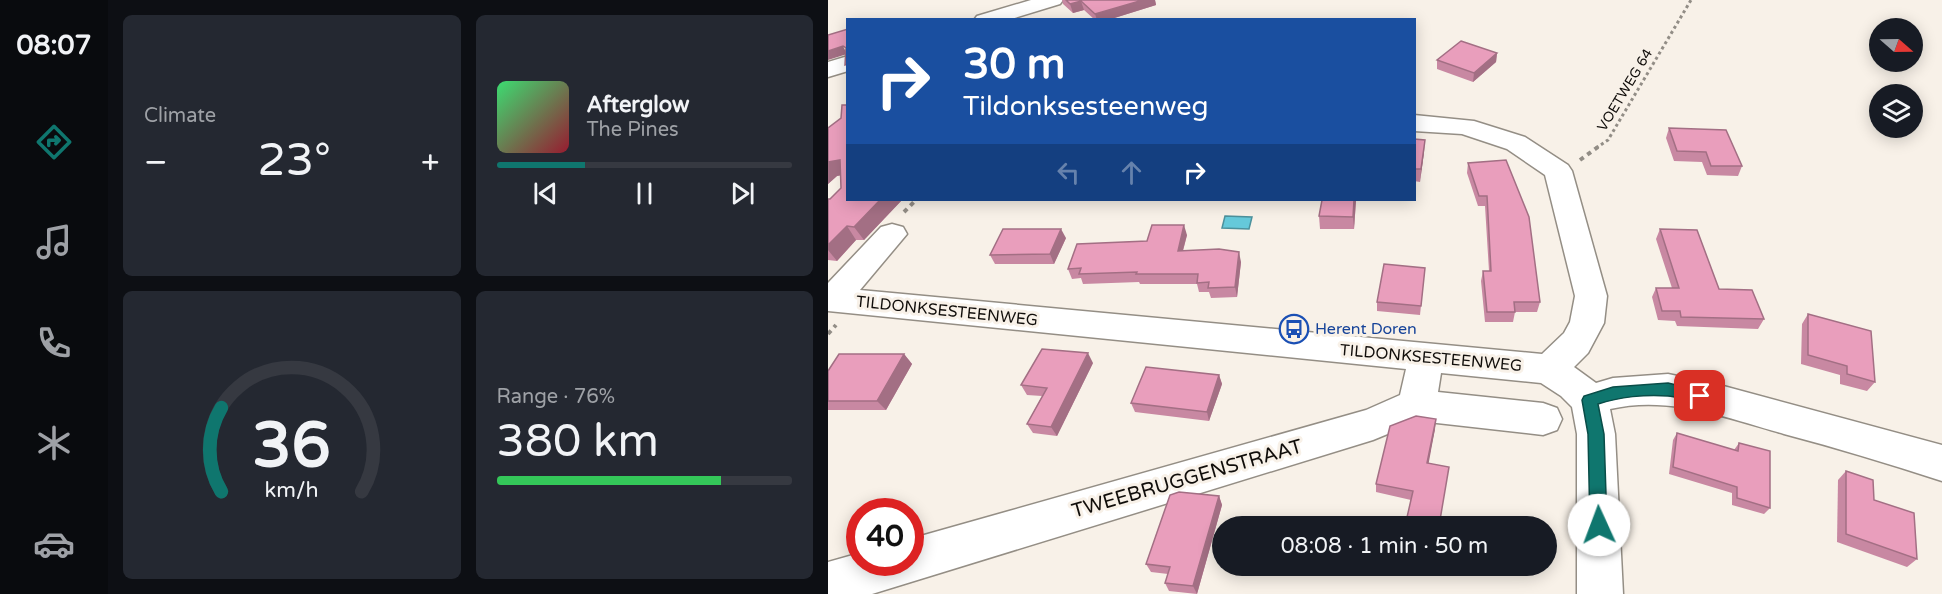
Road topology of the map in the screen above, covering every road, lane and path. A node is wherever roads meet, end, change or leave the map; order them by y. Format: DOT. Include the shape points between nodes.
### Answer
graph roads {
  1 [pos="1053,0"];
  2 [pos="1691,0"];
  3 [pos="991,18"];
  4 [pos="846,64"];
  5 [pos="828,70"];
  6 [pos="828,86"];
  7 [pos="846,86"];
  8 [pos="1416,123"];
  9 [pos="1558,171"];
  10 [pos="892,234"];
  11 [pos="830,299"];
  12 [pos="1426,358"];
  13 [pos="1549,369"];
  14 [pos="1589,400"];
  15 [pos="1417,405"];
  16 [pos="1543,419"];
  17 [pos="1942,463"];
  18 [pos="924,557"];
  19 [pos="858,576"];
  20 [pos="828,585"];
  21 [pos="1600,594"];
  1 -- 3 [label="street"];
  2 -- 9 [label="path, VOETWEG 64" via="1608,140"];
  4 -- 5 [label="street"];
  6 -- 7 [label="street"];
  8 -- 9 [label="street" via="1465,126 1516,143"];
  9 -- 13 [label="street" via="1591,296 1587,323 1576,343"];
  10 -- 11 [label="street"];
  11 -- 12 [label="street, TILDONKSESTEENWEG"];
  12 -- 13 [label="street, TILDONKSESTEENWEG"];
  12 -- 15 [label="street"];
  13 -- 14 [label="street, TILDONKSESTEENWEG"];
  14 -- 17 [label="street" via="1613,393 1668,389"];
  14 -- 21 [label="street" via="1596,434"];
  15 -- 16 [label="street"];
  15 -- 18 [label="street, TWEEBRUGGENSTRAAT" via="1373,424"];
  19 -- 20 [label="street"];
}
